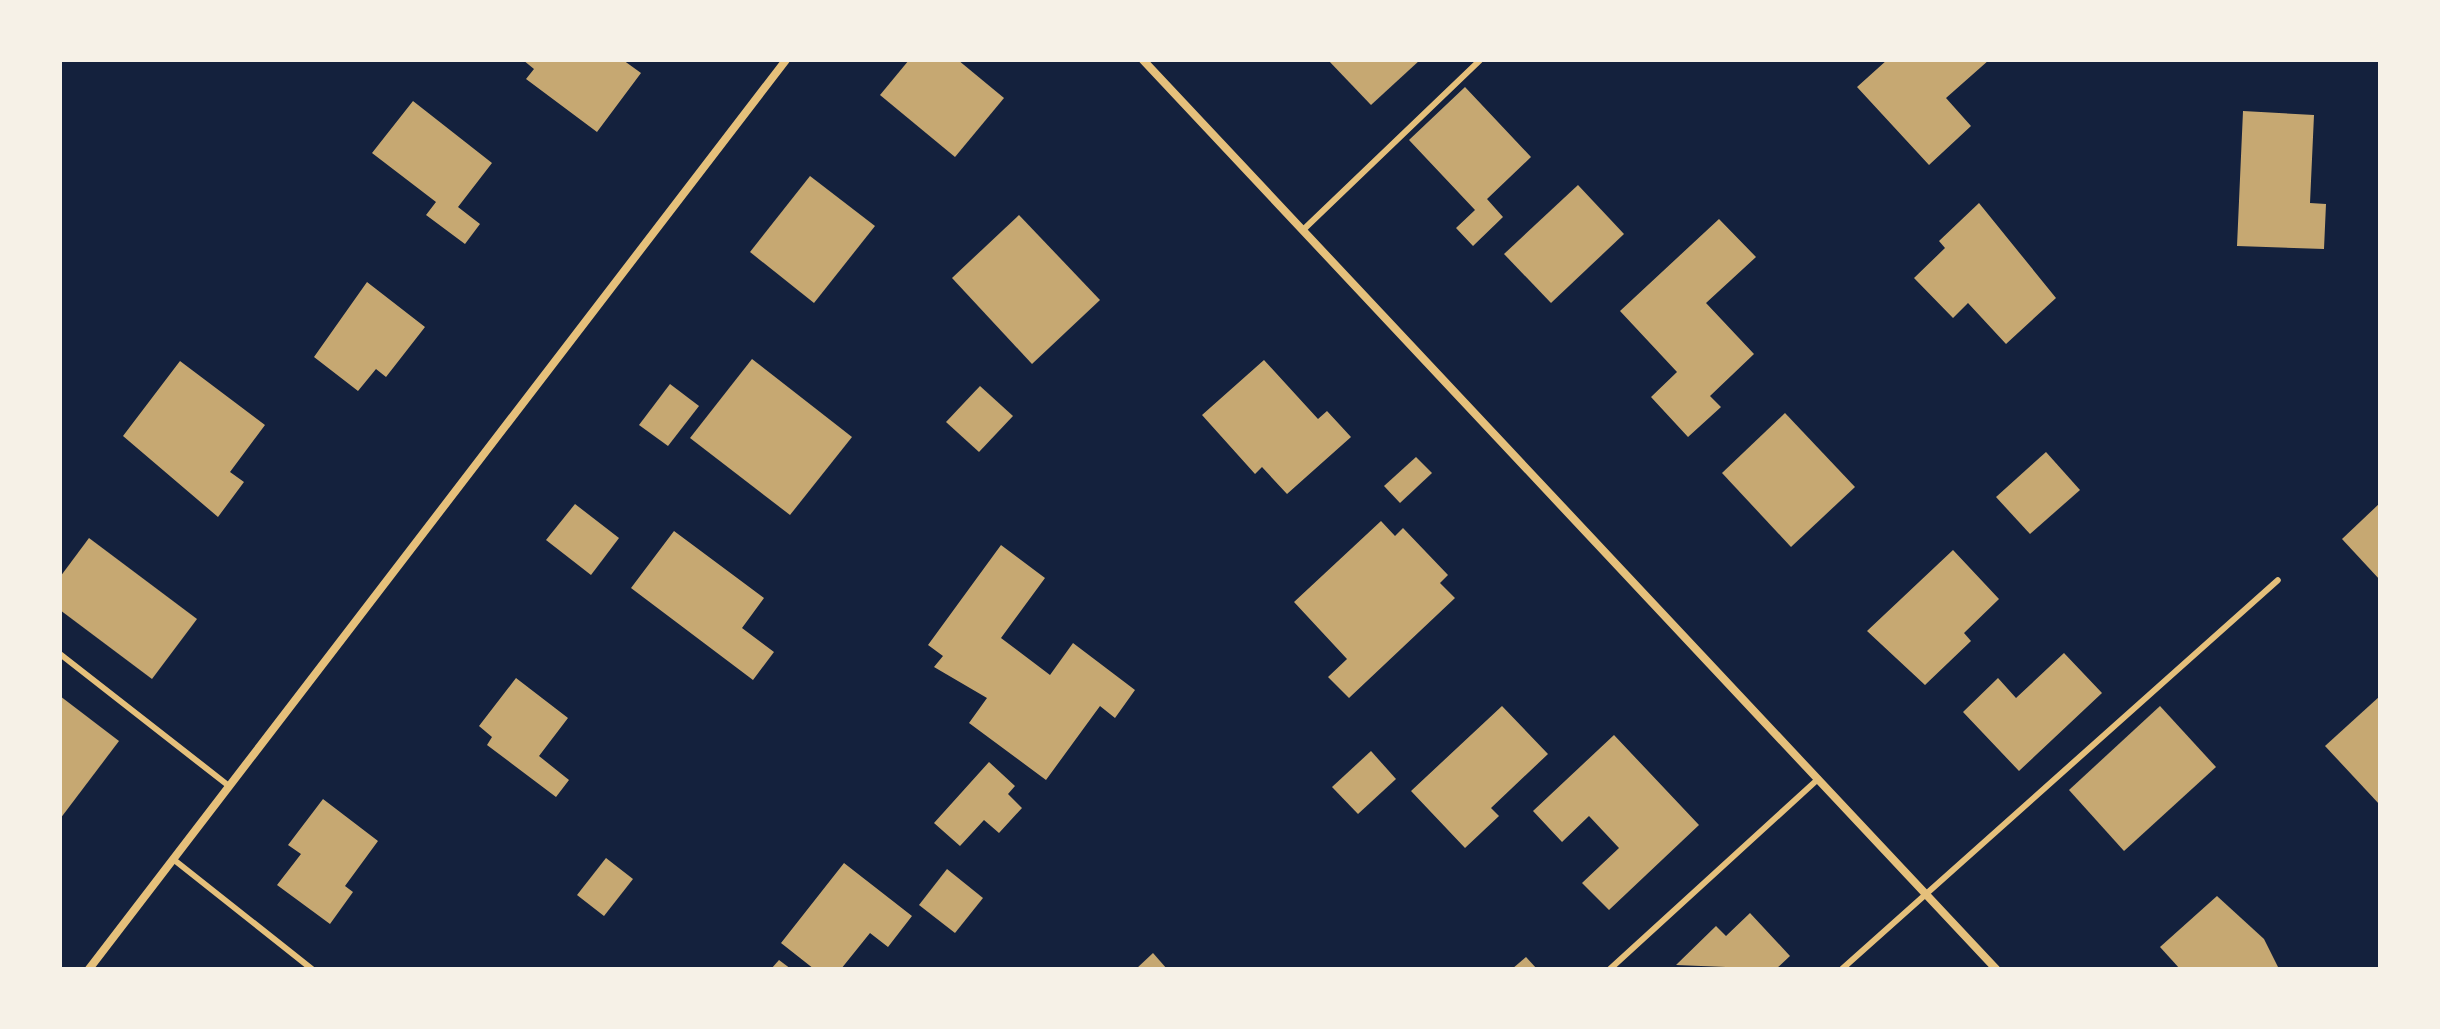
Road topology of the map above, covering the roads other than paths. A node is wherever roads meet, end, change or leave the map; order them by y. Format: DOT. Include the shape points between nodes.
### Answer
graph roads {
  1 [pos="786,60"];
  2 [pos="1143,60"];
  3 [pos="1480,60"];
  4 [pos="1303,230"];
  5 [pos="2278,580"];
  6 [pos="60,654"];
  7 [pos="1818,779"];
  8 [pos="229,786"];
  9 [pos="173,859"];
  10 [pos="1928,895"];
  11 [pos="89,969"];
  12 [pos="312,969"];
  13 [pos="1610,969"];
  14 [pos="1842,969"];
  15 [pos="1996,969"];
  1 -- 8 [label="street"];
  2 -- 4 [label="street"];
  3 -- 4 [label="lane"];
  4 -- 7 [label="street"];
  5 -- 10 [label="lane"];
  6 -- 8 [label="lane"];
  7 -- 10 [label="street"];
  7 -- 13 [label="lane"];
  8 -- 9 [label="street"];
  9 -- 11 [label="street"];
  9 -- 12 [label="lane"];
  10 -- 14 [label="lane"];
  10 -- 15 [label="street"];
}
